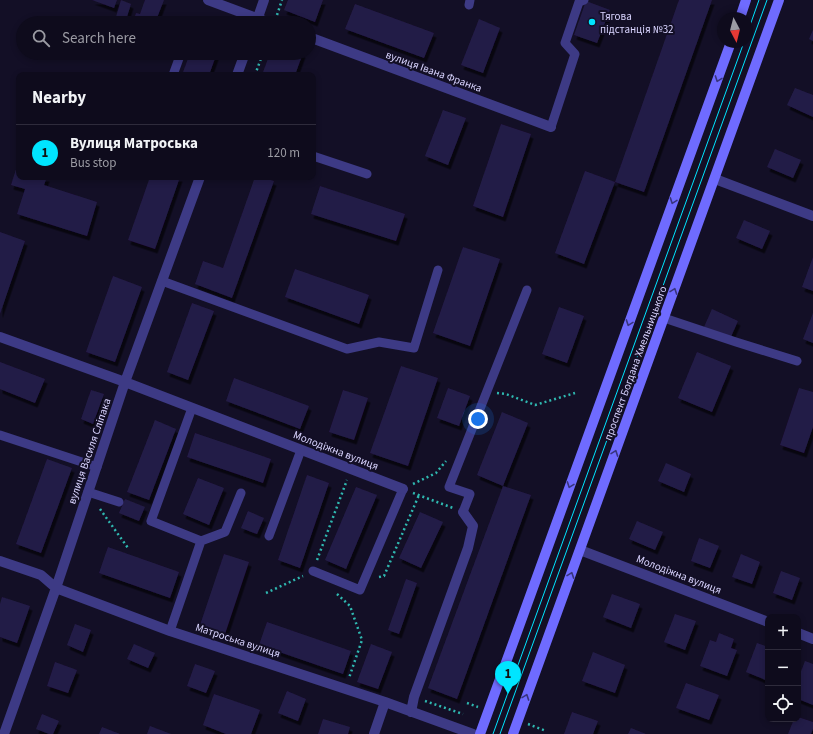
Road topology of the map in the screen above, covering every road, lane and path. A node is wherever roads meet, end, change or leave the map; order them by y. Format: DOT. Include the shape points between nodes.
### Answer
graph roads {
  1 [pos="208,0"];
  2 [pos="264,0"];
  3 [pos="282,0"];
  4 [pos="584,0"];
  5 [pos="746,0"];
  6 [pos="779,0"];
  7 [pos="742,12"];
  8 [pos="245,16"];
  9 [pos="259,16"];
  10 [pos="275,16"];
  11 [pos="316,40"];
  12 [pos="729,48"];
  13 [pos="178,60"];
  14 [pos="242,60"];
  15 [pos="260,60"];
  16 [pos="174,72"];
  17 [pos="238,72"];
  18 [pos="256,72"];
  19 [pos="551,127"];
  20 [pos="316,157"];
  21 [pos="367,174"];
  22 [pos="715,179"];
  23 [pos="199,180"];
  24 [pos="813,216"];
  25 [pos="438,270"];
  26 [pos="162,281"];
  27 [pos="527,290"];
  28 [pos="664,318"];
  29 [pos="0,337"];
  30 [pos="797,360"];
  31 [pos="125,382"];
  32 [pos="487,392"];
  33 [pos="575,393"];
  34 [pos="192,408"];
  35 [pos="0,435"];
  36 [pos="301,450"];
  37 [pos="450,457"];
  38 [pos="97,466"];
  39 [pos="351,469"];
  40 [pos="403,489"];
  41 [pos="88,492"];
  42 [pos="241,493"];
  43 [pos="419,495"];
  44 [pos="119,502"];
  45 [pos="463,512"];
  46 [pos="269,536"];
  47 [pos="201,541"];
  48 [pos="128,548"];
  49 [pos="580,550"];
  50 [pos="0,561"];
  51 [pos="313,571"];
  52 [pos="365,578"];
  53 [pos="56,588"];
  54 [pos="334,591"];
  55 [pos="266,593"];
  56 [pos="765,621"];
  57 [pos="170,630"];
  58 [pos="801,634"];
  59 [pos="813,639"];
  60 [pos="347,684"];
  61 [pos="385,702"];
  62 [pos="411,712"];
  63 [pos="4,734"];
  64 [pos="374,734"];
  65 [pos="474,734"];
  66 [pos="480,734"];
  67 [pos="513,734"];
  1 -- 8 [label="street"];
  2 -- 9 [label="street"];
  3 -- 10 [label="path"];
  4 -- 19 [label="lane" via="579,2 565,43 575,54"];
  5 -- 7 [label="main road"];
  6 -- 22 [label="main road, проспект Богдана Хмельницького"];
  11 -- 19 [label="street, вулиця Івана Франка"];
  12 -- 66 [label="main road, проспект Богдана Хмельницького, one-way"];
  13 -- 16 [label="lane"];
  14 -- 17 [label="street"];
  15 -- 18 [label="path"];
  20 -- 21 [label="lane"];
  22 -- 24 [label="street"];
  28 -- 22 [label="main road, проспект Богдана Хмельницького, one-way"];
  23 -- 26 [label="street, вулиця Василя Сліпака"];
  25 -- 26 [label="lane" via="414,348 378,342 346,349"];
  26 -- 31 [label="street, вулиця Василя Сліпака"];
  27 -- 32 [label="lane"];
  28 -- 30 [label="lane"];
  49 -- 28 [label="main road, проспект Богдана Хмельницького, one-way"];
  29 -- 31 [label="street, Молодіжна вулиця"];
  31 -- 34 [label="street, Молодіжна вулиця"];
  31 -- 38 [label="street, вулиця Василя Сліпака"];
  32 -- 33 [label="path" via="506,394 535,405"];
  32 -- 45 [label="lane" via="449,487 470,494"];
  34 -- 36 [label="street, Молодіжна вулиця"];
  34 -- 47 [label="lane" via="151,521"];
  35 -- 38 [label="lane"];
  36 -- 39 [label="street, Молодіжна вулиця"];
  36 -- 46 [label="lane"];
  37 -- 40 [label="path" via="436,473"];
  38 -- 41 [label="street, вулиця Василя Сліпака"];
  39 -- 40 [label="street, Молодіжна вулиця"];
  39 -- 51 [label="path"];
  40 -- 43 [label="path"];
  40 -- 52 [label="lane"];
  41 -- 44 [label="lane"];
  41 -- 48 [label="path"];
  41 -- 53 [label="street, вулиця Василя Сліпака"];
  42 -- 47 [label="lane" via="226,532"];
  43 -- 45 [label="path"];
  43 -- 52 [label="path" via="384,576"];
  45 -- 62 [label="street" via="473,526 468,548 414,697"];
  47 -- 57 [label="lane"];
  49 -- 56 [label="street, Молодіжна вулиця"];
  67 -- 49 [label="main road, проспект Богдана Хмельницького, one-way"];
  50 -- 53 [label="street, Матроська вулиця" via="40,575"];
  51 -- 52 [label="lane" via="360,590"];
  51 -- 55 [label="path"];
  53 -- 57 [label="street, Матроська вулиця"];
  53 -- 63 [label="street, вулиця Василя Сліпака"];
  54 -- 60 [label="path" via="350,606 362,640"];
  57 -- 61 [label="street, Матроська вулиця"];
  58 -- 59 [label="street"];
  61 -- 62 [label="street, Матроська вулиця"];
  61 -- 64 [label="street"];
  62 -- 65 [label="street, Матроська вулиця"];
}
